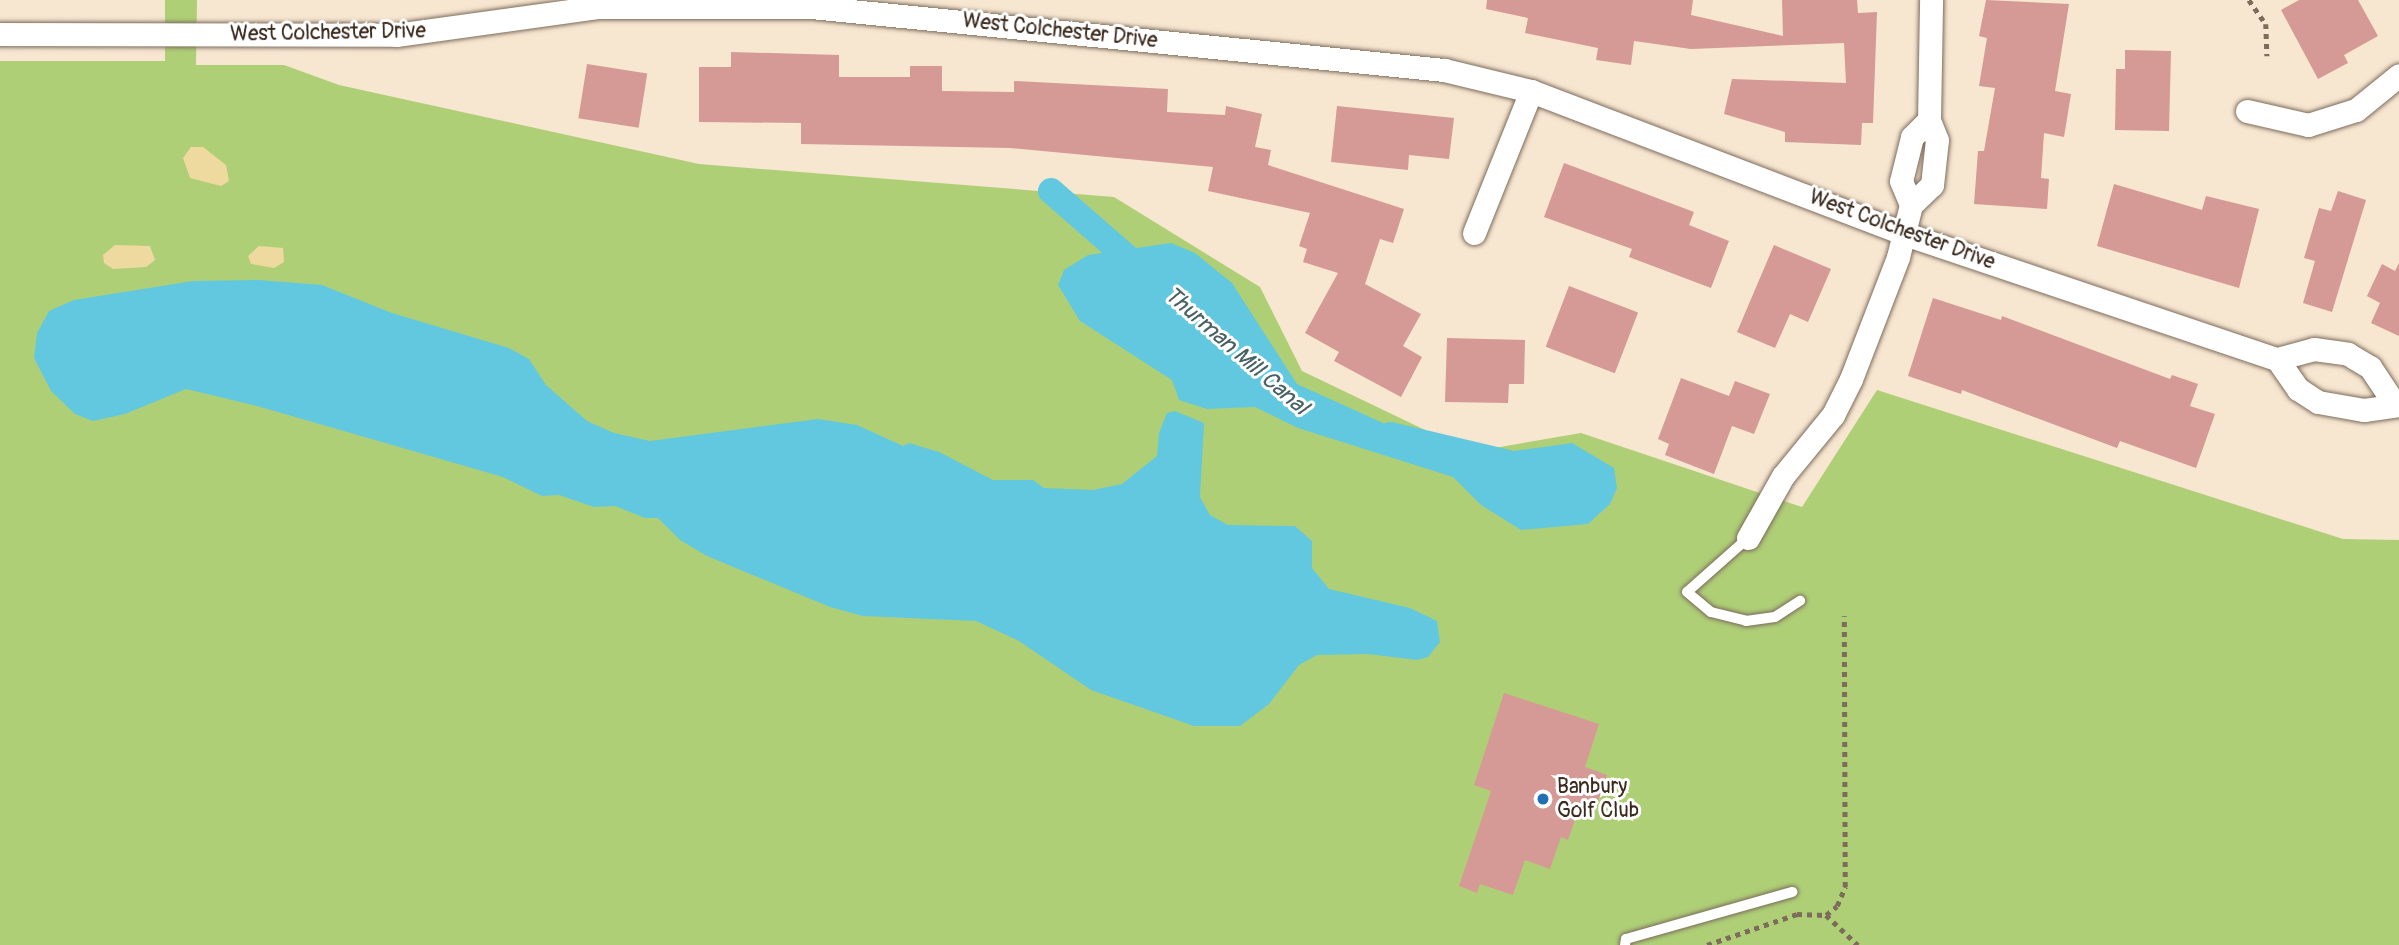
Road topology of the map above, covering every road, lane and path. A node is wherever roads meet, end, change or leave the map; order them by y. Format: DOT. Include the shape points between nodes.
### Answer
graph roads {
  1 [pos="1931,0"];
  2 [pos="2249,0"];
  3 [pos="0,34"];
  4 [pos="2267,56"];
  5 [pos="2399,75"];
  6 [pos="1531,91"];
  7 [pos="2247,111"];
  8 [pos="1474,233"];
  9 [pos="1905,234"];
  10 [pos="2277,359"];
  11 [pos="2397,404"];
  12 [pos="1748,538"];
  13 [pos="1800,601"];
  14 [pos="1844,616"];
  15 [pos="1792,892"];
  16 [pos="1826,915"];
  17 [pos="1625,945"];
  18 [pos="1706,945"];
  19 [pos="1858,945"];
  1 -- 9 [label="street" via="1929,120 1912,137 1901,181 1911,205"];
  2 -- 4 [label="path" via="2266,24"];
  3 -- 6 [label="street, West Colchester Drive" via="396,35 599,7 811,7 1444,70"];
  5 -- 7 [label="street" via="2356,110 2308,125"];
  6 -- 8 [label="street"];
  6 -- 9 [label="street, West Colchester Drive"];
  9 -- 10 [label="street, West Colchester Drive"];
  9 -- 12 [label="street" via="1833,415 1783,476"];
  10 -- 11 [label="street" via="2298,389 2318,402 2364,410"];
  10 -- 11 [label="street" via="2314,349 2348,354 2370,367"];
  12 -- 13 [label="lane" via="1687,592 1711,612 1746,621 1775,617"];
  14 -- 16 [label="path" via="1845,887"];
  15 -- 17 [label="lane" via="1626,939"];
  16 -- 18 [label="path" via="1797,915"];
  16 -- 19 [label="path"];
}
